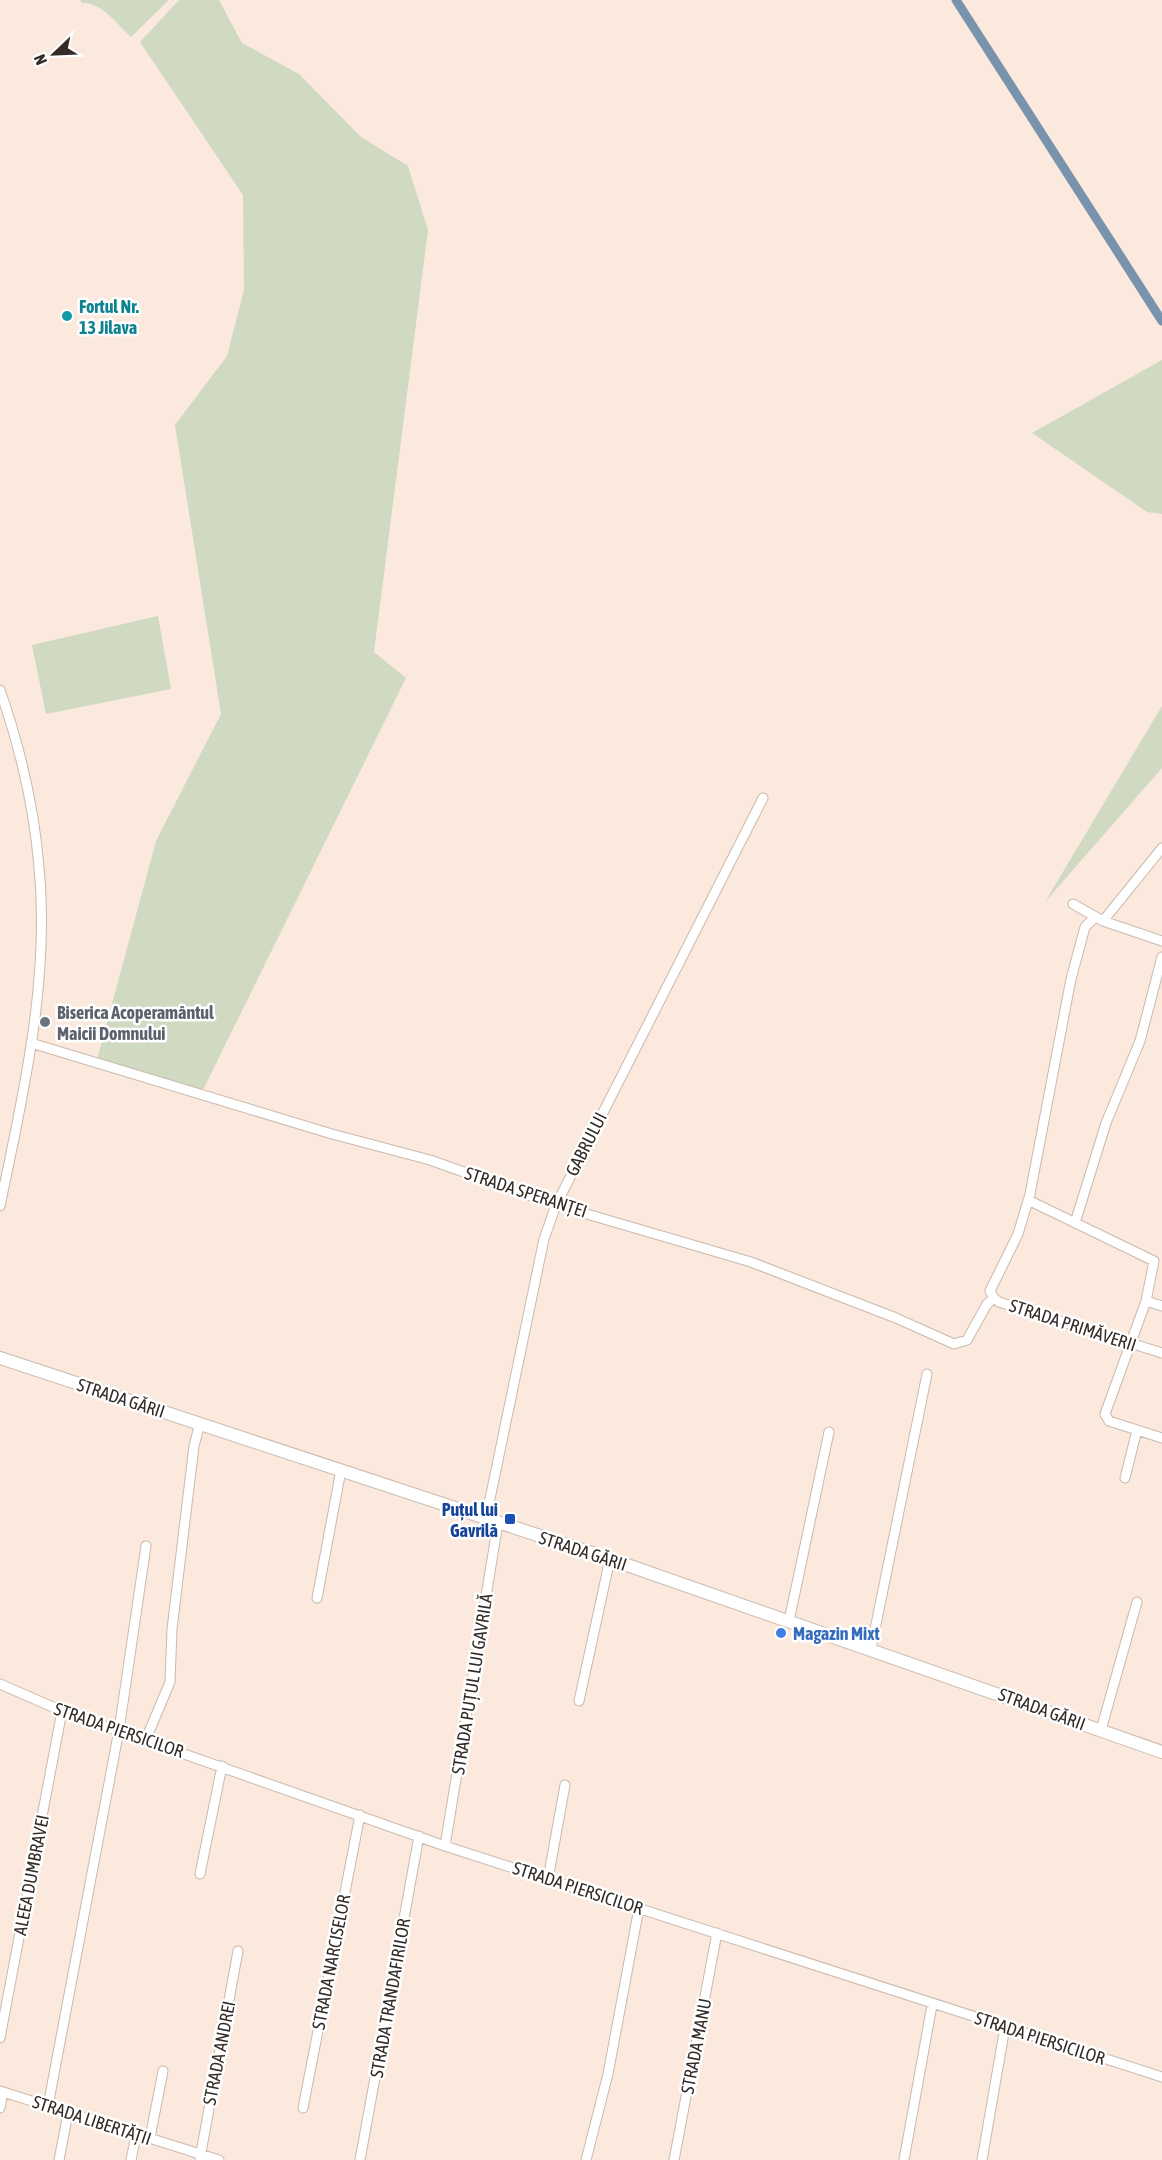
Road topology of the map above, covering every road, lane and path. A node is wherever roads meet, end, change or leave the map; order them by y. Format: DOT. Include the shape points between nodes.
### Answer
graph roads {
  1 [pos="0,690"];
  2 [pos="763,798"];
  3 [pos="1162,848"];
  4 [pos="1074,904"];
  5 [pos="1099,919"];
  6 [pos="1162,941"];
  7 [pos="1162,957"];
  8 [pos="31,1043"];
  9 [pos="1028,1200"];
  10 [pos="556,1204"];
  11 [pos="0,1206"];
  12 [pos="1075,1223"];
  13 [pos="992,1295"];
  14 [pos="1146,1301"];
  15 [pos="1162,1306"];
  16 [pos="1131,1344"];
  17 [pos="1162,1353"];
  18 [pos="0,1358"];
  19 [pos="927,1374"];
  20 [pos="200,1424"];
  21 [pos="1137,1430"];
  22 [pos="829,1432"];
  23 [pos="1162,1438"];
  24 [pos="341,1470"];
  25 [pos="1125,1478"];
  26 [pos="486,1518"];
  27 [pos="498,1523"];
  28 [pos="146,1546"];
  29 [pos="610,1559"];
  30 [pos="317,1598"];
  31 [pos="1137,1602"];
  32 [pos="789,1621"];
  33 [pos="871,1649"];
  34 [pos="0,1684"];
  35 [pos="579,1701"];
  36 [pos="62,1711"];
  37 [pos="119,1730"];
  38 [pos="1101,1730"];
  39 [pos="146,1739"];
  40 [pos="1162,1752"];
  41 [pos="222,1766"];
  42 [pos="565,1785"];
  43 [pos="360,1815"];
  44 [pos="419,1836"];
  45 [pos="445,1846"];
  46 [pos="200,1874"];
  47 [pos="548,1879"];
  48 [pos="639,1908"];
  49 [pos="717,1933"];
  50 [pos="238,1951"];
  51 [pos="932,2005"];
  52 [pos="1005,2027"];
  53 [pos="0,2038"];
  54 [pos="163,2071"];
  55 [pos="1162,2077"];
  56 [pos="2,2091"];
  57 [pos="48,2106"];
  58 [pos="0,2108"];
  59 [pos="303,2108"];
  60 [pos="68,2113"];
  61 [pos="136,2135"];
  62 [pos="150,2138"];
  63 [pos="200,2157"];
  64 [pos="59,2160"];
  65 [pos="131,2160"];
  66 [pos="219,2160"];
  67 [pos="360,2160"];
  68 [pos="586,2160"];
  69 [pos="674,2160"];
  70 [pos="904,2160"];
  71 [pos="982,2160"];
  1 -- 8 [label="street" via="26,782 40,868 39,957"];
  2 -- 10 [label="street, GABRULUI"];
  3 -- 5 [label="street, STRADA SPERANȚEI"];
  4 -- 5 [label="street"];
  5 -- 6 [label="street"];
  5 -- 9 [label="street, STRADA SPERANȚEI" via="1085,927 1071,979"];
  7 -- 12 [label="street" via="1140,1041 1106,1123"];
  8 -- 10 [label="street, STRADA SPERANȚEI" via="430,1160"];
  8 -- 11 [label="street"];
  9 -- 12 [label="street"];
  9 -- 13 [label="street, STRADA SPERANȚEI"];
  10 -- 13 [label="street, STRADA SPERANȚEI" via="751,1262 954,1344 967,1340"];
  10 -- 26 [label="street, GABRULUI" via="544,1239"];
  12 -- 14 [label="street" via="1154,1261"];
  13 -- 16 [label="street, STRADA PRIMĂVERII"];
  14 -- 15 [label="street"];
  14 -- 16 [label="street"];
  16 -- 17 [label="street, STRADA PRIMĂVERII"];
  16 -- 21 [label="street" via="1105,1414 1109,1420"];
  18 -- 20 [label="main road, STRADA GĂRII"];
  19 -- 33 [label="street"];
  20 -- 24 [label="main road, STRADA GĂRII"];
  20 -- 39 [label="street" via="172,1629 170,1682"];
  21 -- 23 [label="street"];
  21 -- 25 [label="street"];
  22 -- 32 [label="street"];
  24 -- 26 [label="main road, STRADA GĂRII"];
  24 -- 30 [label="street"];
  26 -- 27 [label="main road, STRADA GĂRII"];
  27 -- 29 [label="main road, STRADA GĂRII"];
  27 -- 45 [label="street, STRADA PUȚUL LUI GAVRILĂ"];
  28 -- 37 [label="street"];
  29 -- 32 [label="main road, STRADA GĂRII"];
  29 -- 35 [label="street"];
  31 -- 38 [label="street"];
  32 -- 33 [label="main road, STRADA GĂRII"];
  33 -- 38 [label="main road, STRADA GĂRII"];
  34 -- 36 [label="street, STRADA PIERSICILOR"];
  36 -- 37 [label="street, STRADA PIERSICILOR"];
  36 -- 53 [label="street, ALEEA DUMBRAVEI"];
  37 -- 39 [label="street, STRADA PIERSICILOR"];
  37 -- 57 [label="street"];
  38 -- 40 [label="main road, STRADA GĂRII"];
  39 -- 41 [label="street, STRADA PIERSICILOR"];
  41 -- 43 [label="street, STRADA PIERSICILOR"];
  41 -- 46 [label="street"];
  42 -- 47 [label="street"];
  43 -- 44 [label="street, STRADA PIERSICILOR"];
  43 -- 59 [label="street, STRADA NARCISELOR"];
  44 -- 45 [label="street, STRADA PIERSICILOR"];
  44 -- 67 [label="street, STRADA TRANDAFIRILOR"];
  45 -- 47 [label="street, STRADA PIERSICILOR"];
  47 -- 48 [label="street, STRADA PIERSICILOR"];
  48 -- 49 [label="street, STRADA PIERSICILOR"];
  48 -- 68 [label="street" via="608,2074"];
  49 -- 51 [label="street, STRADA PIERSICILOR"];
  49 -- 69 [label="street, STRADA MANU"];
  50 -- 63 [label="street, STRADA ANDREI"];
  51 -- 52 [label="street, STRADA PIERSICILOR"];
  51 -- 70 [label="street"];
  52 -- 55 [label="street, STRADA PIERSICILOR"];
  52 -- 71 [label="street"];
  54 -- 62 [label="street"];
  56 -- 57 [label="street, STRADA LIBERTĂȚII"];
  56 -- 58 [label="street"];
  57 -- 60 [label="street, STRADA LIBERTĂȚII"];
  60 -- 61 [label="street, STRADA LIBERTĂȚII"];
  60 -- 64 [label="street"];
  61 -- 62 [label="street, STRADA LIBERTĂȚII"];
  61 -- 65 [label="street"];
  62 -- 63 [label="street, STRADA LIBERTĂȚII"];
  63 -- 66 [label="street, STRADA LIBERTĂȚII"];
}
